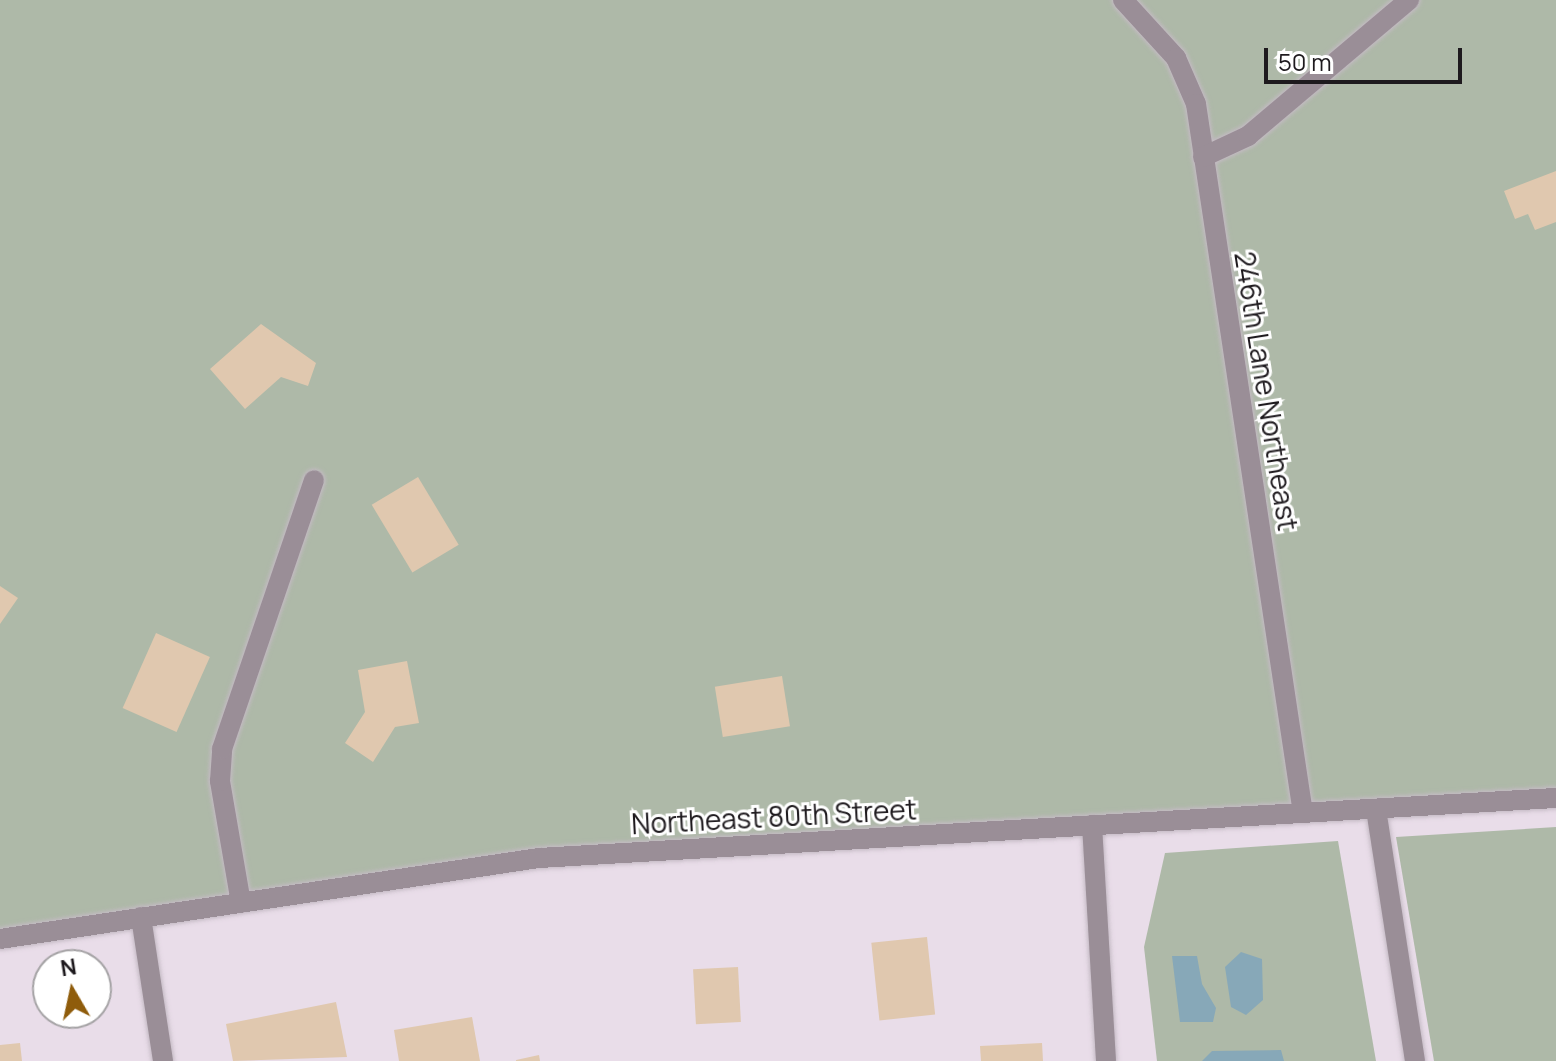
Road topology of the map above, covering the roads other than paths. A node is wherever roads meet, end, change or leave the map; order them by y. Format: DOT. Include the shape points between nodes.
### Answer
graph roads {
  1 [pos="1123,0"];
  2 [pos="1409,0"];
  3 [pos="1203,157"];
  4 [pos="314,480"];
  5 [pos="1556,798"];
  6 [pos="1376,809"];
  7 [pos="1303,813"];
  8 [pos="1092,825"];
  9 [pos="241,903"];
  10 [pos="141,917"];
  11 [pos="0,939"];
  12 [pos="163,1061"];
  13 [pos="1106,1061"];
  14 [pos="1415,1061"];
  1 -- 3 [label="street, 246th Lane Northeast" via="1176,58 1188,80"];
  2 -- 3 [label="street" via="1248,136"];
  3 -- 7 [label="street, 246th Lane Northeast"];
  4 -- 9 [label="street" via="222,749 220,781"];
  5 -- 6 [label="street, Northeast 80th Street"];
  6 -- 7 [label="street, Northeast 80th Street"];
  6 -- 14 [label="street"];
  7 -- 8 [label="street, Northeast 80th Street"];
  8 -- 9 [label="street, Northeast 80th Street" via="539,858"];
  8 -- 13 [label="street"];
  9 -- 10 [label="street, Northeast 80th Street"];
  10 -- 11 [label="street, Northeast 80th Street"];
  10 -- 12 [label="street"];
}
